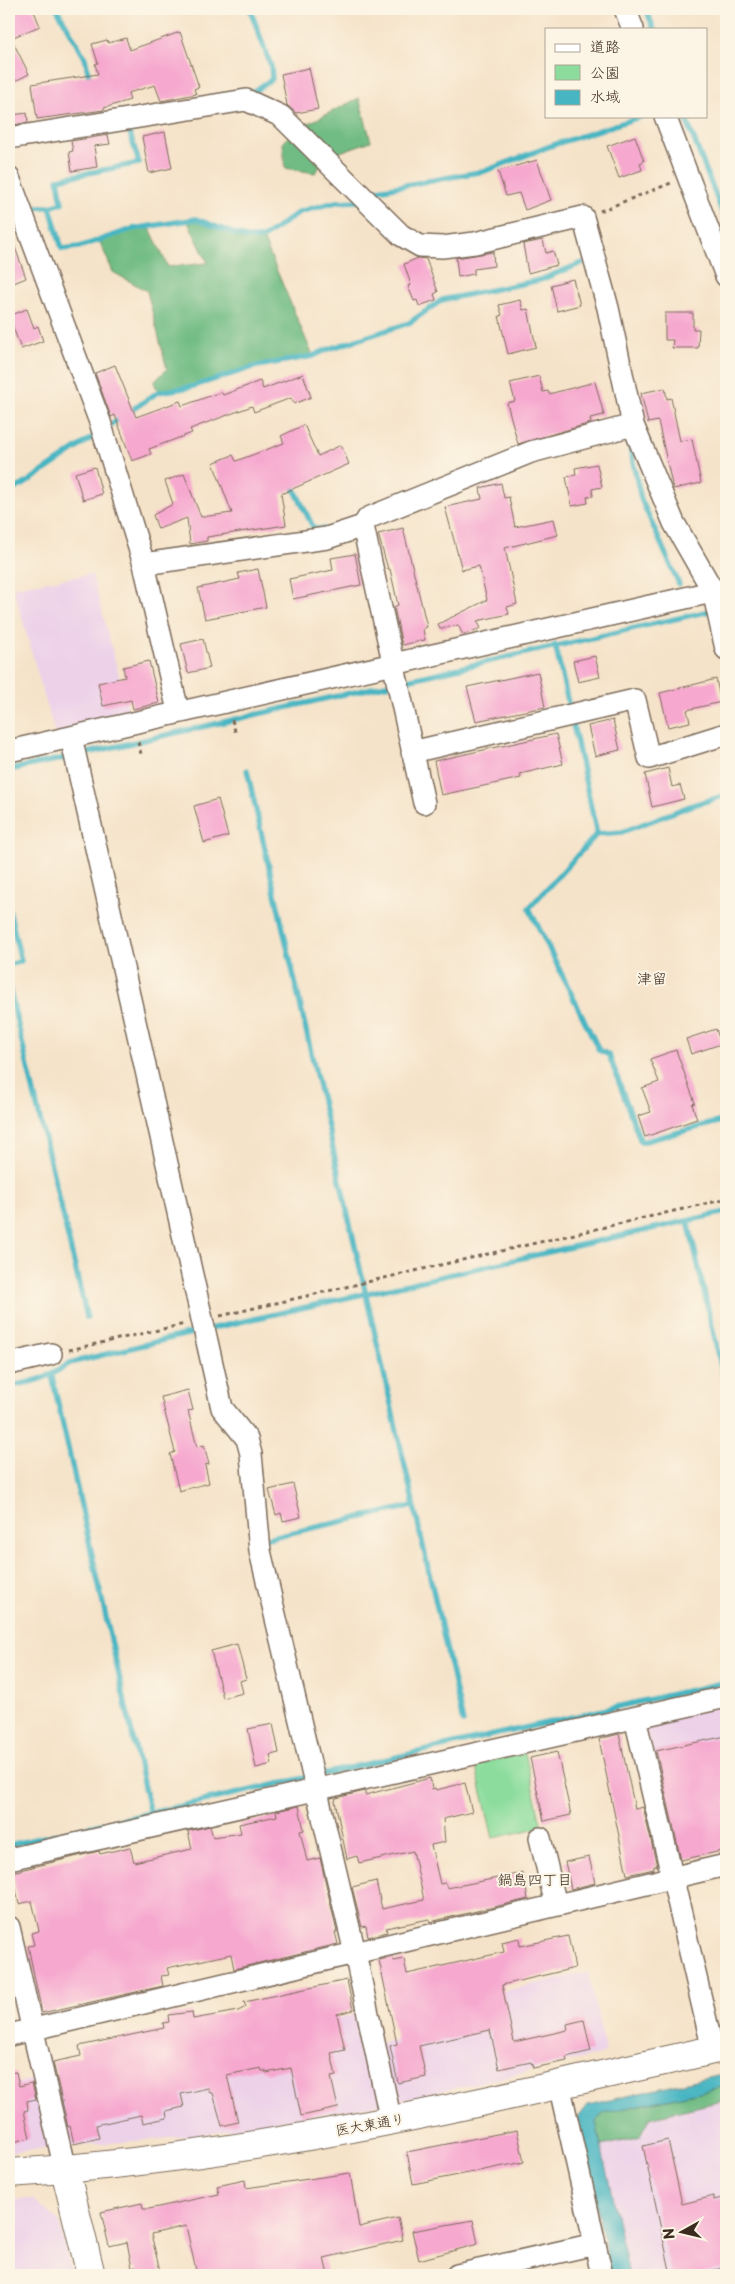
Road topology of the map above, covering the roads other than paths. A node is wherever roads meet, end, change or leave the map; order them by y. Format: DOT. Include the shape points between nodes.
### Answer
graph roads {
  1 [pos="625,9"];
  2 [pos="633,28"];
  3 [pos="666,118"];
  4 [pos="9,138"];
  5 [pos="9,178"];
  6 [pos="726,276"];
  7 [pos="633,425"];
  8 [pos="366,522"];
  9 [pos="144,564"];
  10 [pos="719,596"];
  11 [pos="726,649"];
  12 [pos="395,675"];
  13 [pos="178,711"];
  14 [pos="726,734"];
  15 [pos="71,737"];
  16 [pos="9,751"];
  17 [pos="412,752"];
  18 [pos="424,803"];
  19 [pos="44,1356"];
  20 [pos="9,1364"];
  21 [pos="726,1697"];
  22 [pos="635,1718"];
  23 [pos="314,1780"];
  24 [pos="540,1838"];
  25 [pos="9,1858"];
  26 [pos="726,1865"];
  27 [pos="673,1877"];
  28 [pos="556,1905"];
  29 [pos="9,1927"];
  30 [pos="355,1953"];
  31 [pos="33,2030"];
  32 [pos="9,2035"];
  33 [pos="720,2048"];
  34 [pos="559,2084"];
  35 [pos="391,2122"];
  36 [pos="65,2170"];
  37 [pos="9,2173"];
  38 [pos="595,2244"];
  39 [pos="91,2275"];
  40 [pos="456,2275"];
  41 [pos="602,2275"];
  1 -- 2 [label="street"];
  3 -- 6 [label="street"];
  4 -- 7 [label="street" via="246,100 281,116 401,235 420,246 475,243 583,217 608,308"];
  5 -- 9 [label="street" via="101,429"];
  7 -- 8 [label="street" via="531,452"];
  7 -- 10 [label="street" via="674,523"];
  8 -- 9 [label="street" via="327,538"];
  8 -- 12 [label="street"];
  9 -- 13 [label="street"];
  10 -- 11 [label="street"];
  10 -- 12 [label="street"];
  12 -- 13 [label="street"];
  12 -- 17 [label="street"];
  13 -- 15 [label="street"];
  14 -- 17 [label="street" via="649,758 635,700"];
  15 -- 16 [label="street"];
  15 -- 23 [label="street" via="222,1408 247,1439 251,1454 260,1551"];
  17 -- 18 [label="street"];
  19 -- 20 [label="street"];
  21 -- 22 [label="street"];
  22 -- 23 [label="street"];
  22 -- 27 [label="street"];
  23 -- 25 [label="street"];
  23 -- 30 [label="street"];
  24 -- 28 [label="street"];
  26 -- 27 [label="street"];
  27 -- 28 [label="street"];
  27 -- 33 [label="street"];
  28 -- 30 [label="street"];
  29 -- 31 [label="street"];
  30 -- 31 [label="street"];
  30 -- 35 [label="street"];
  31 -- 32 [label="street"];
  31 -- 36 [label="street"];
  33 -- 34 [label="street, 医大東通り"];
  34 -- 35 [label="street, 医大東通り"];
  34 -- 38 [label="street"];
  35 -- 36 [label="street, 医大東通り"];
  36 -- 37 [label="street, 医大東通り"];
  36 -- 39 [label="street"];
  38 -- 40 [label="street"];
  38 -- 41 [label="street"];
}
